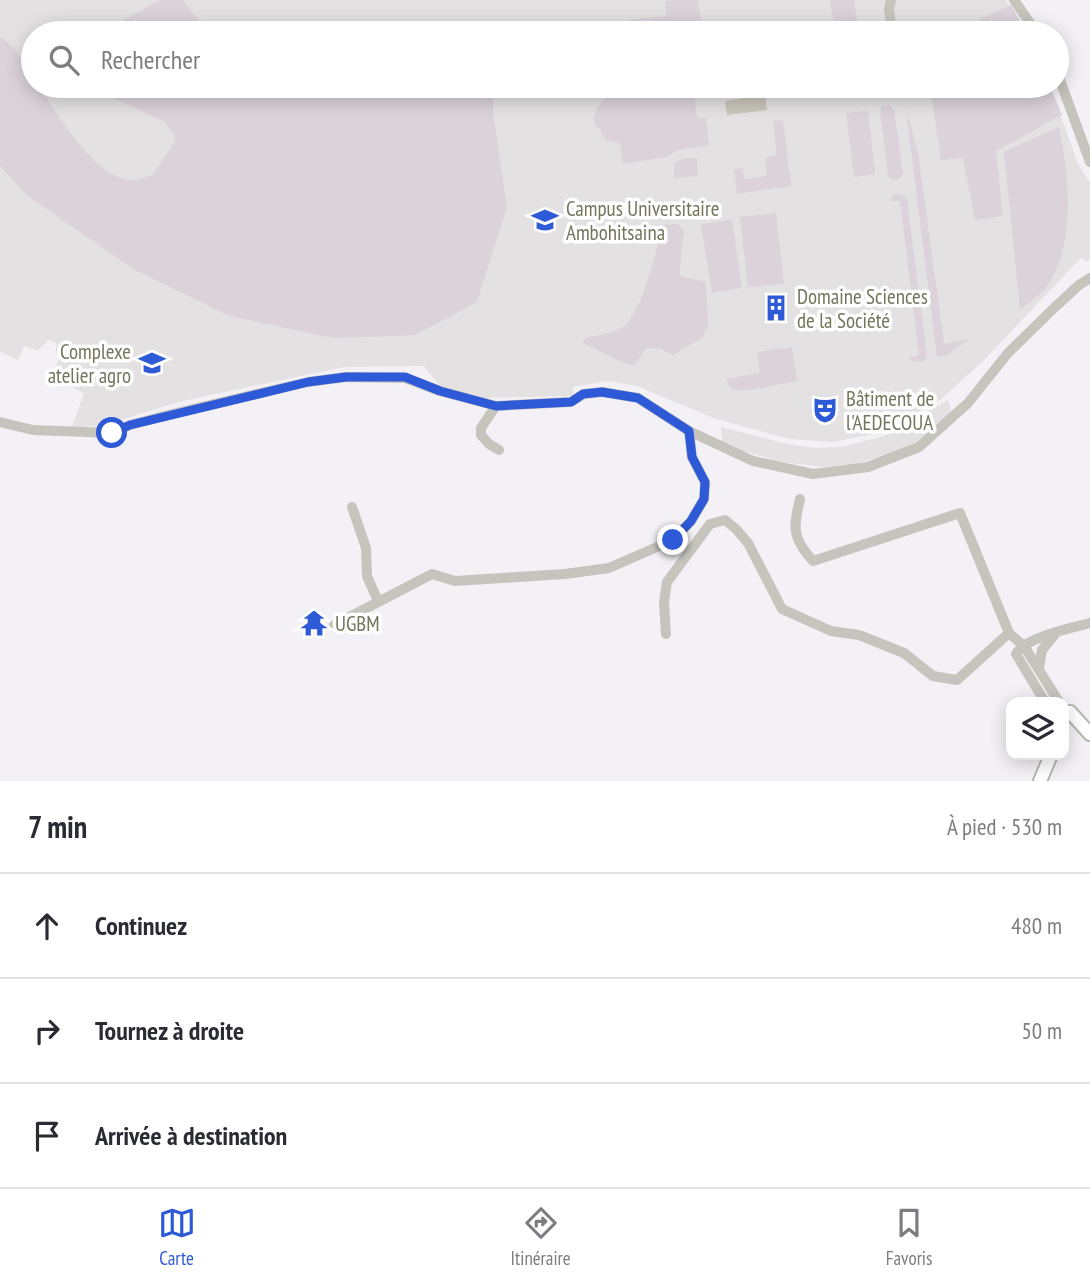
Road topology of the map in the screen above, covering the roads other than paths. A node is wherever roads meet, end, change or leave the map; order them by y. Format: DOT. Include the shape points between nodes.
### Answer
graph roads {
  1 [pos="891,0"];
  2 [pos="1014,0"];
  3 [pos="891,21"];
  4 [pos="1029,21"];
  5 [pos="1067,98"];
  6 [pos="1090,162"];
  7 [pos="1090,278"];
  8 [pos="496,406"];
  9 [pos="0,422"];
  10 [pos="689,431"];
  11 [pos="499,450"];
  12 [pos="800,499"];
  13 [pos="352,507"];
  14 [pos="377,601"];
  15 [pos="1090,623"];
  16 [pos="334,625"];
  17 [pos="1057,632"];
  18 [pos="1009,633"];
  19 [pos="666,634"];
  20 [pos="1024,646"];
  21 [pos="1040,672"];
  22 [pos="1042,697"];
  23 [pos="1055,697"];
  24 [pos="1069,712"];
  25 [pos="1090,734"];
  26 [pos="1050,760"];
  27 [pos="1040,781"];
  1 -- 3 [label="street"];
  2 -- 4 [label="street"];
  5 -- 6 [label="street"];
  7 -- 10 [label="street" via="1008,353 968,403 919,447 867,467 813,474 753,461"];
  8 -- 9 [label="street" via="405,377 346,377 308,382 112,433 33,430"];
  8 -- 10 [label="street" via="571,402 583,394 602,392 638,398"];
  8 -- 11 [label="street" via="481,435"];
  10 -- 14 [label="street" via="692,457 705,482 704,499 673,540 609,568 455,581 432,573"];
  12 -- 18 [label="street" via="794,527 799,546 813,561 960,513"];
  13 -- 14 [label="street"];
  14 -- 16 [label="street"];
  15 -- 17 [label="street"];
  17 -- 20 [label="street"];
  17 -- 21 [label="street" via="1040,655"];
  18 -- 19 [label="street" via="957,680 933,677 904,653 859,635 831,631 782,609 748,543 725,520 710,524 667,582"];
  18 -- 20 [label="street"];
  20 -- 21 [label="street"];
  20 -- 22 [label="street" via="1016,654"];
  21 -- 23 [label="street"];
  24 -- 25 [label="main road"];
  26 -- 27 [label="main road"];
}
